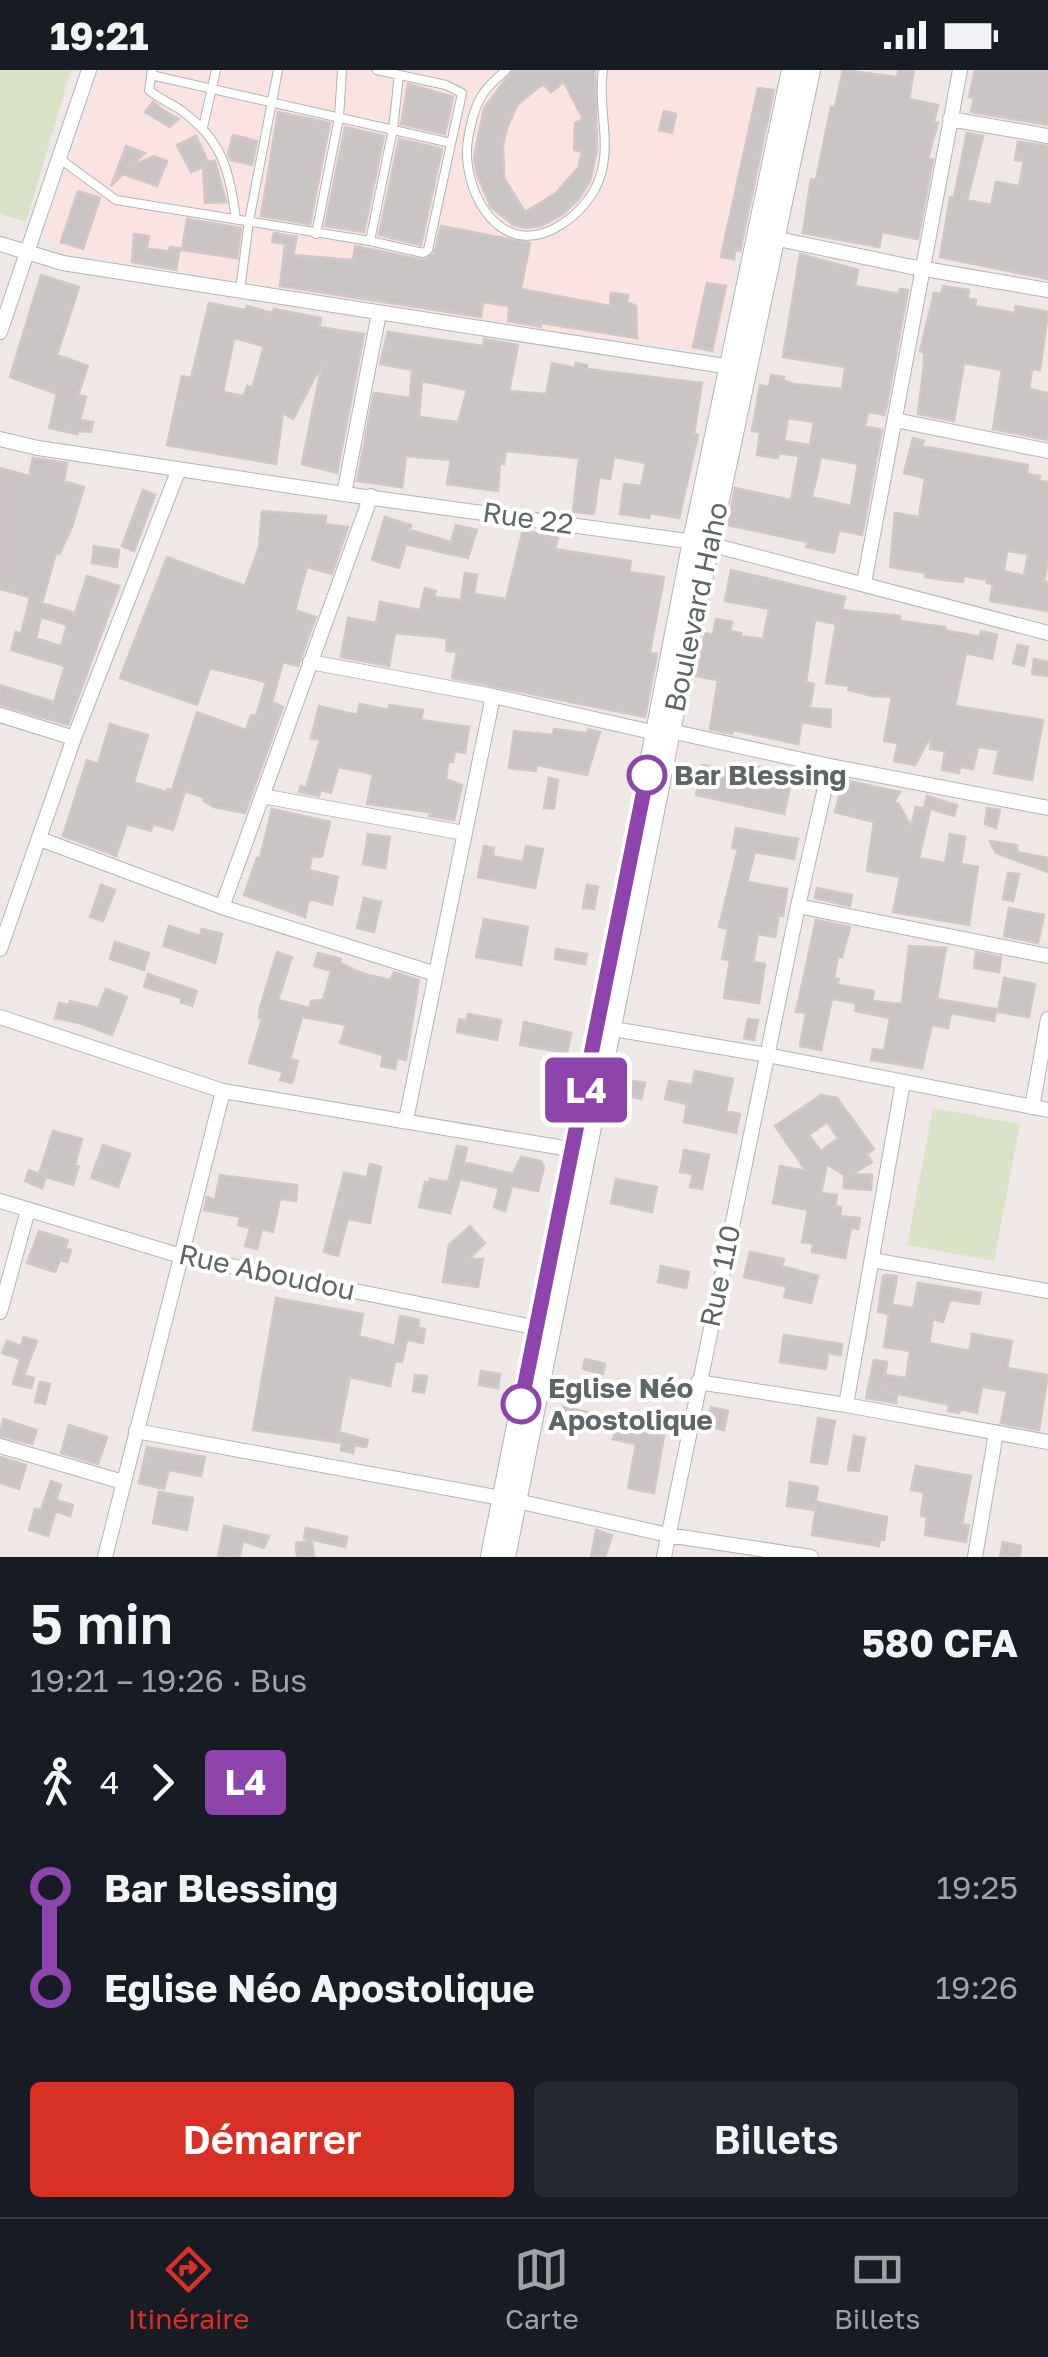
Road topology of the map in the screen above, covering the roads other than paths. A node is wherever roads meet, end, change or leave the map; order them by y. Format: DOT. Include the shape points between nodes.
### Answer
graph roads {
  1 [pos="89,70"];
  2 [pos="216,70"];
  3 [pos="278,70"];
  4 [pos="342,70"];
  5 [pos="377,70"];
  6 [pos="506,70"];
  7 [pos="603,70"];
  8 [pos="792,70"];
  9 [pos="810,70"];
  10 [pos="960,70"];
  11 [pos="152,72"];
  12 [pos="399,75"];
  13 [pos="212,88"];
  14 [pos="271,101"];
  15 [pos="339,118"];
  16 [pos="950,120"];
  17 [pos="203,127"];
  18 [pos="393,130"];
  19 [pos="1048,136"];
  20 [pos="451,143"];
  21 [pos="59,158"];
  22 [pos="236,219"];
  23 [pos="249,221"];
  24 [pos="316,234"];
  25 [pos="766,237"];
  26 [pos="370,241"];
  27 [pos="0,244"];
  28 [pos="28,254"];
  29 [pos="922,269"];
  30 [pos="240,290"];
  31 [pos="1048,290"];
  32 [pos="379,313"];
  33 [pos="0,332"];
  34 [pos="730,367"];
  35 [pos="895,420"];
  36 [pos="0,440"];
  37 [pos="1048,451"];
  38 [pos="178,469"];
  39 [pos="344,494"];
  40 [pos="371,496"];
  41 [pos="701,542"];
  42 [pos="864,583"];
  43 [pos="1048,633"];
  44 [pos="310,662"];
  45 [pos="492,696"];
  46 [pos="0,715"];
  47 [pos="663,732"];
  48 [pos="74,738"];
  49 [pos="830,766"];
  50 [pos="262,796"];
  51 [pos="1048,808"];
  52 [pos="464,834"];
  53 [pos="40,839"];
  54 [pos="798,906"];
  55 [pos="222,907"];
  56 [pos="0,949"];
  57 [pos="1048,956"];
  58 [pos="436,974"];
  59 [pos="0,1017"];
  60 [pos="1048,1019"];
  61 [pos="605,1027"];
  62 [pos="766,1055"];
  63 [pos="904,1082"];
  64 [pos="223,1090"];
  65 [pos="1040,1109"];
  66 [pos="406,1120"];
  67 [pos="574,1152"];
  68 [pos="0,1201"];
  69 [pos="28,1210"];
  70 [pos="181,1256"];
  71 [pos="872,1260"];
  72 [pos="1048,1290"];
  73 [pos="0,1312"];
  74 [pos="538,1328"];
  75 [pos="698,1382"];
  76 [pos="846,1405"];
  77 [pos="136,1431"];
  78 [pos="996,1433"];
  79 [pos="1048,1442"];
  80 [pos="0,1446"];
  81 [pos="123,1482"];
  82 [pos="509,1500"];
  83 [pos="668,1535"];
  84 [pos="104,1557"];
  85 [pos="490,1557"];
  86 [pos="505,1557"];
  87 [pos="664,1557"];
  88 [pos="811,1557"];
  89 [pos="975,1557"];
  1 -- 21 [label="street"];
  2 -- 13 [label="lane"];
  3 -- 14 [label="lane"];
  4 -- 15 [label="lane"];
  5 -- 12 [label="lane"];
  6 -- 7 [label="lane" via="477,106 467,156 482,205 497,226 521,237 547,235 570,219 600,179"];
  8 -- 25 [label="main road, Boulevard Haho"];
  9 -- 25 [label="main road, Boulevard Haho"];
  10 -- 16 [label="street"];
  11 -- 13 [label="lane"];
  11 -- 17 [label="lane" via="149,90"];
  12 -- 18 [label="lane"];
  12 -- 20 [label="lane" via="462,93"];
  13 -- 14 [label="lane"];
  13 -- 17 [label="lane"];
  14 -- 15 [label="lane"];
  14 -- 23 [label="lane"];
  15 -- 18 [label="lane"];
  15 -- 24 [label="lane"];
  16 -- 19 [label="street"];
  16 -- 29 [label="street"];
  17 -- 22 [label="lane" via="228,168"];
  18 -- 20 [label="lane"];
  18 -- 26 [label="lane"];
  20 -- 26 [label="lane" via="428,250"];
  21 -- 22 [label="lane" via="116,200"];
  21 -- 28 [label="street"];
  22 -- 23 [label="lane"];
  23 -- 24 [label="lane"];
  23 -- 30 [label="lane"];
  24 -- 26 [label="lane"];
  25 -- 29 [label="street"];
  25 -- 34 [label="main road, Boulevard Haho"];
  25 -- 41 [label="main road, Boulevard Haho"];
  27 -- 28 [label="street"];
  28 -- 30 [label="street"];
  28 -- 33 [label="street"];
  29 -- 31 [label="street"];
  29 -- 35 [label="street"];
  30 -- 32 [label="street"];
  32 -- 34 [label="street"];
  32 -- 39 [label="street"];
  34 -- 41 [label="main road, Boulevard Haho"];
  35 -- 37 [label="street"];
  35 -- 42 [label="street"];
  36 -- 38 [label="street, Rue 22"];
  38 -- 39 [label="street, Rue 22"];
  38 -- 48 [label="street"];
  39 -- 40 [label="street, Rue 22"];
  40 -- 41 [label="street, Rue 22"];
  40 -- 44 [label="street"];
  41 -- 42 [label="street, Rue 22"];
  41 -- 47 [label="main road, Boulevard Haho"];
  42 -- 43 [label="street, Rue 22"];
  44 -- 45 [label="street"];
  44 -- 50 [label="street"];
  45 -- 47 [label="street"];
  45 -- 52 [label="street"];
  46 -- 48 [label="street"];
  47 -- 49 [label="street"];
  47 -- 61 [label="main road, Boulevard Haho"];
  48 -- 53 [label="street"];
  49 -- 51 [label="street"];
  49 -- 54 [label="street, Rue 110"];
  50 -- 52 [label="street"];
  50 -- 55 [label="street"];
  52 -- 58 [label="street"];
  53 -- 55 [label="street"];
  53 -- 56 [label="street"];
  54 -- 57 [label="street"];
  54 -- 62 [label="street, Rue 110"];
  55 -- 58 [label="street"];
  58 -- 66 [label="street"];
  59 -- 64 [label="street"];
  60 -- 65 [label="street"];
  61 -- 62 [label="street"];
  61 -- 67 [label="main road, Boulevard Haho"];
  61 -- 82 [label="main road, Boulevard Haho"];
  62 -- 63 [label="street"];
  62 -- 75 [label="street, Rue 110"];
  63 -- 65 [label="street"];
  63 -- 71 [label="street"];
  64 -- 66 [label="street"];
  64 -- 70 [label="street"];
  66 -- 67 [label="street"];
  67 -- 74 [label="main road, Boulevard Haho"];
  68 -- 69 [label="street, Rue Aboudou"];
  69 -- 70 [label="street, Rue Aboudou"];
  69 -- 73 [label="street"];
  70 -- 74 [label="street, Rue Aboudou"];
  70 -- 77 [label="street"];
  71 -- 72 [label="street"];
  71 -- 76 [label="street"];
  74 -- 82 [label="main road, Boulevard Haho"];
  75 -- 76 [label="street"];
  75 -- 83 [label="street, Rue 110"];
  76 -- 78 [label="street"];
  77 -- 81 [label="street"];
  77 -- 82 [label="street"];
  78 -- 79 [label="street"];
  78 -- 89 [label="street"];
  80 -- 81 [label="street"];
  81 -- 84 [label="street"];
  82 -- 83 [label="street"];
  82 -- 85 [label="main road, Boulevard Haho"];
  82 -- 86 [label="main road, Boulevard Haho"];
  83 -- 87 [label="street, Rue 110"];
  83 -- 88 [label="street"];
}
